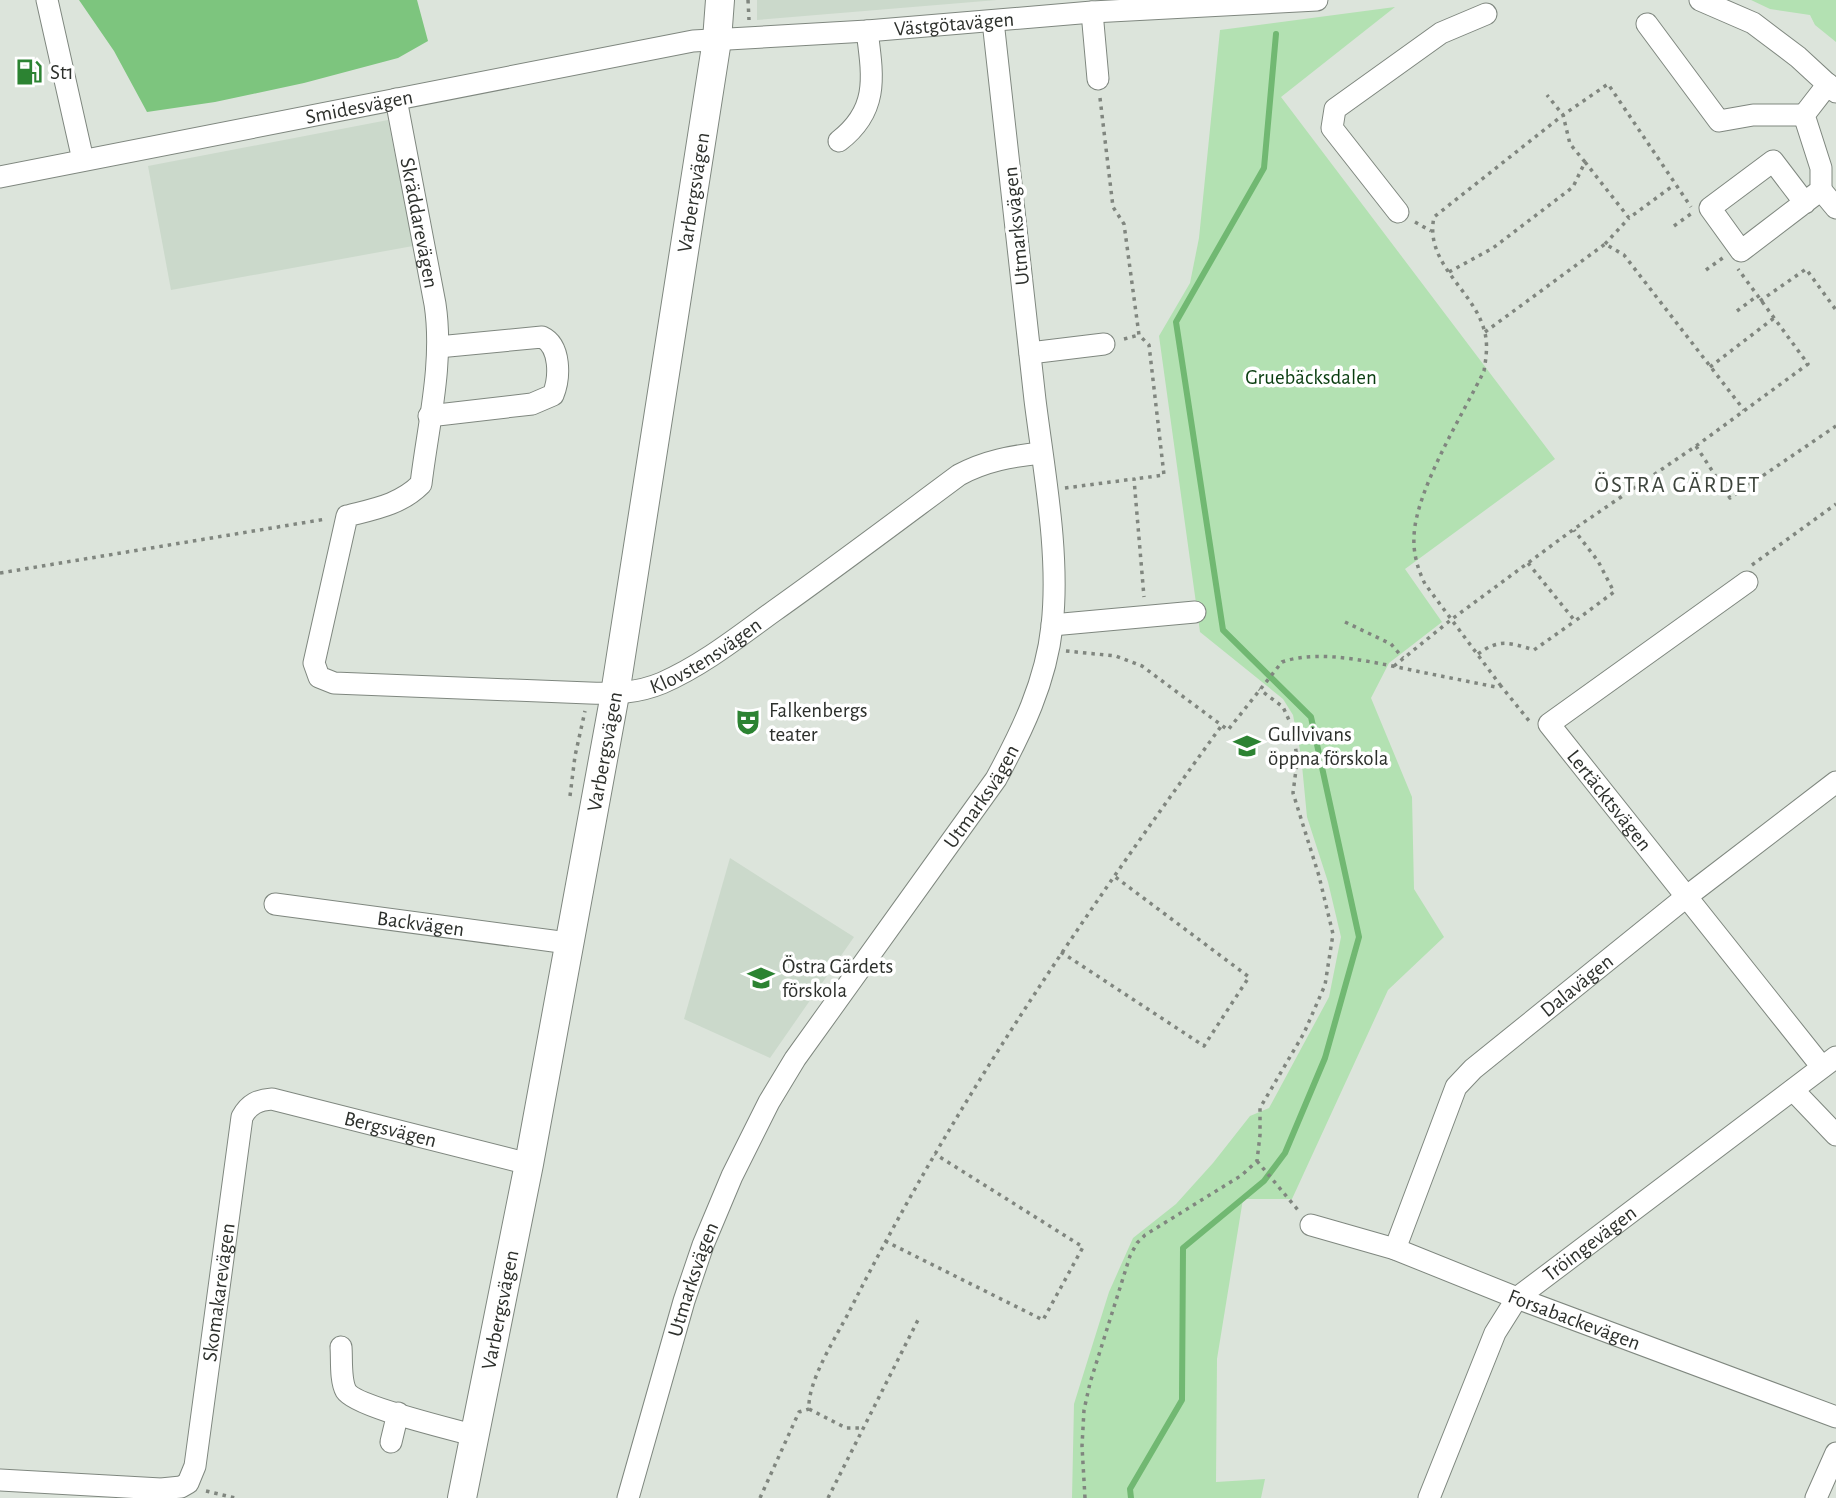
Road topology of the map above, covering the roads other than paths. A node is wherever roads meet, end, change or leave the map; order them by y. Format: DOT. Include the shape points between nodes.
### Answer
graph roads {
  1 [pos="47,0"];
  2 [pos="720,0"];
  3 [pos="1317,0"];
  4 [pos="1700,0"];
  5 [pos="1193,3"];
  6 [pos="1092,12"];
  7 [pos="1486,14"];
  8 [pos="993,21"];
  9 [pos="1647,24"];
  10 [pos="867,32"];
  11 [pos="717,40"];
  12 [pos="1098,79"];
  13 [pos="1832,88"];
  14 [pos="396,99"];
  15 [pos="1804,115"];
  16 [pos="839,141"];
  17 [pos="83,160"];
  18 [pos="0,177"];
  19 [pos="1813,196"];
  20 [pos="1836,208"];
  21 [pos="1398,212"];
  22 [pos="1104,344"];
  23 [pos="438,347"];
  24 [pos="1030,353"];
  25 [pos="429,416"];
  26 [pos="1041,453"];
  27 [pos="1746,582"];
  28 [pos="1195,612"];
  29 [pos="1052,625"];
  30 [pos="319,677"];
  31 [pos="615,694"];
  32 [pos="1836,782"];
  33 [pos="1686,897"];
  34 [pos="275,904"];
  35 [pos="568,943"];
  36 [pos="1829,1062"];
  37 [pos="1793,1090"];
  38 [pos="252,1104"];
  39 [pos="1836,1135"];
  40 [pos="528,1164"];
  41 [pos="1311,1224"];
  42 [pos="1395,1250"];
  43 [pos="1517,1298"];
  44 [pos="341,1347"];
  45 [pos="398,1413"];
  46 [pos="1836,1417"];
  47 [pos="476,1436"];
  48 [pos="391,1442"];
  49 [pos="1836,1453"];
  50 [pos="1832,1477"];
  51 [pos="0,1480"];
  52 [pos="160,1493"];
  53 [pos="462,1498"];
  54 [pos="473,1498"];
  55 [pos="628,1498"];
  56 [pos="1429,1498"];
  57 [pos="1816,1498"];
  1 -- 17 [label="street"];
  2 -- 11 [label="main road, Varbergsvägen"];
  3 -- 5 [label="street, Västgötavägen"];
  4 -- 13 [label="street" via="1753,23"];
  5 -- 6 [label="street, Västgötavägen"];
  6 -- 8 [label="street, Västgötavägen"];
  6 -- 12 [label="street"];
  7 -- 21 [label="street" via="1441,33 1335,109 1332,128"];
  8 -- 10 [label="street, Västgötavägen"];
  8 -- 24 [label="street, Utmarksvägen"];
  9 -- 15 [label="street" via="1719,121 1754,115"];
  10 -- 11 [label="street, Västgötavägen"];
  10 -- 16 [label="street" via="870,101 855,129"];
  11 -- 14 [label="street, Smidesvägen"];
  11 -- 31 [label="main road, Varbergsvägen"];
  13 -- 15 [label="street"];
  14 -- 17 [label="street, Smidesvägen"];
  14 -- 23 [label="street, Skräddarevägen" via="435,304"];
  15 -- 19 [label="street" via="1821,168"];
  17 -- 18 [label="street, Smidesvägen"];
  19 -- 19 [label="street" via="1741,251 1710,208 1773,160"];
  19 -- 20 [label="street"];
  22 -- 24 [label="street"];
  23 -- 25 [label="street, Skräddarevägen"];
  23 -- 25 [label="street" via="542,337 554,348 556,387 553,395 532,404"];
  24 -- 26 [label="street, Utmarksvägen"];
  25 -- 30 [label="street, Skräddarevägen" via="421,484 397,502 347,516 314,663"];
  26 -- 29 [label="street, Utmarksvägen" via="1051,531"];
  26 -- 31 [label="street, Klovstensvägen" via="977,465 959,475 702,662 662,683"];
  27 -- 33 [label="street, Lertäcktsvägen" via="1549,724"];
  28 -- 29 [label="street"];
  29 -- 55 [label="street, Utmarksvägen" via="1029,714 996,779 794,1059 750,1139 699,1256"];
  30 -- 31 [label="street, Klovstensvägen" via="334,683"];
  31 -- 35 [label="main road, Varbergsvägen"];
  32 -- 33 [label="street, Dalavägen"];
  33 -- 36 [label="street, Lertäcktsvägen"];
  33 -- 42 [label="street, Dalavägen" via="1455,1087"];
  34 -- 35 [label="street, Backvägen"];
  35 -- 40 [label="main road, Varbergsvägen"];
  36 -- 37 [label="street, Tröingevägen"];
  37 -- 39 [label="street"];
  37 -- 43 [label="street, Tröingevägen"];
  38 -- 40 [label="street, Bergsvägen" via="272,1099"];
  38 -- 52 [label="street, Skomakarevägen" via="242,1118 195,1466 188,1483"];
  40 -- 47 [label="main road, Varbergsvägen"];
  41 -- 42 [label="street, Forsabackevägen"];
  42 -- 43 [label="street, Forsabackevägen"];
  43 -- 46 [label="street, Forsabackevägen"];
  43 -- 56 [label="street, Tröingevägen" via="1495,1333"];
  44 -- 45 [label="street" via="344,1388 349,1395"];
  45 -- 47 [label="street"];
  45 -- 48 [label="street"];
  47 -- 53 [label="main road, Varbergsvägen"];
  49 -- 50 [label="street"];
  50 -- 57 [label="street"];
  51 -- 52 [label="street"];
  53 -- 54 [label="street"];
}
